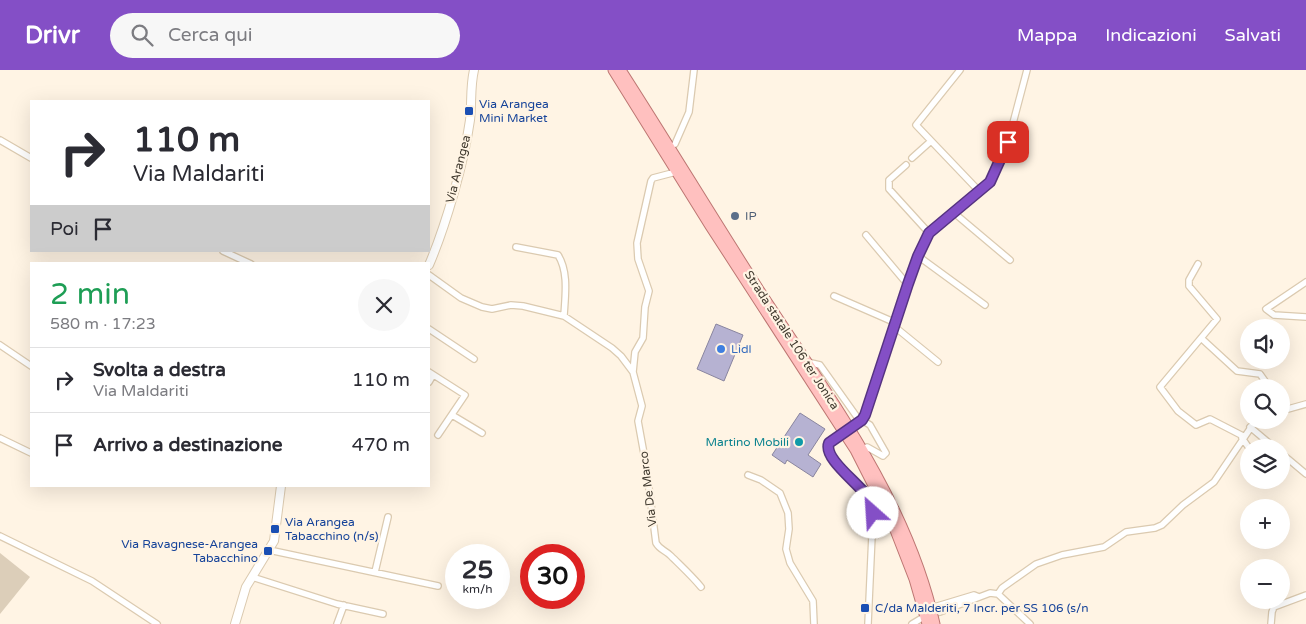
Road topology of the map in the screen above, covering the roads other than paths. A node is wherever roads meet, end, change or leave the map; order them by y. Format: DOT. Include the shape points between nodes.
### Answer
graph roads {
  1 [pos="474,70"];
  2 [pos="613,70"];
  3 [pos="621,70"];
  4 [pos="694,70"];
  5 [pos="960,70"];
  6 [pos="1027,70"];
  7 [pos="0,140"];
  8 [pos="931,141"];
  9 [pos="670,147"];
  10 [pos="30,157"];
  11 [pos="912,158"];
  12 [pos="906,165"];
  13 [pos="676,172"];
  14 [pos="979,191"];
  15 [pos="953,212"];
  16 [pos="929,233"];
  17 [pos="866,235"];
  18 [pos="516,248"];
  19 [pos="225,252"];
  20 [pos="918,256"];
  21 [pos="1010,260"];
  22 [pos="247,262"];
  23 [pos="430,262"];
  24 [pos="1198,264"];
  25 [pos="430,276"];
  26 [pos="1306,282"];
  27 [pos="908,284"];
  28 [pos="834,296"];
  29 [pos="985,305"];
  30 [pos="564,316"];
  31 [pos="1306,317"];
  32 [pos="895,325"];
  33 [pos="430,330"];
  34 [pos="1201,338"];
  35 [pos="0,345"];
  36 [pos="474,359"];
  37 [pos="807,362"];
  38 [pos="938,362"];
  39 [pos="30,365"];
  40 [pos="633,372"];
  41 [pos="431,373"];
  42 [pos="1264,379"];
  43 [pos="1306,404"];
  44 [pos="1290,408"];
  45 [pos="452,414"];
  46 [pos="860,421"];
  47 [pos="1249,429"];
  48 [pos="1252,429"];
  49 [pos="482,433"];
  50 [pos="438,435"];
  51 [pos="1243,437"];
  52 [pos="0,438"];
  53 [pos="1264,439"];
  54 [pos="862,450"];
  55 [pos="30,453"];
  56 [pos="1290,461"];
  57 [pos="1306,474"];
  58 [pos="748,475"];
  59 [pos="281,487"];
  60 [pos="388,516"];
  61 [pos="0,536"];
  62 [pos="269,550"];
  63 [pos="375,572"];
  64 [pos="252,577"];
  65 [pos="438,586"];
  66 [pos="701,587"];
  67 [pos="998,594"];
  68 [pos="1306,595"];
  69 [pos="344,606"];
  70 [pos="936,610"];
  71 [pos="383,614"];
  72 [pos="924,621"];
  73 [pos="157,624"];
  74 [pos="236,624"];
  75 [pos="337,624"];
  76 [pos="814,624"];
  77 [pos="868,624"];
  78 [pos="912,624"];
  79 [pos="935,624"];
  80 [pos="1030,624"];
  81 [pos="1271,624"];
  1 -- 23 [label="street, Via Arangea" via="470,119 455,188"];
  2 -- 13 [label="main road, Strada statale 106 ter Jonica"];
  3 -- 9 [label="main road, Strada statale 106 ter Jonica"];
  4 -- 9 [label="street" via="689,112 675,144"];
  5 -- 8 [label="street" via="916,125"];
  6 -- 14 [label="street" via="1008,142 990,182"];
  7 -- 10 [label="street"];
  8 -- 11 [label="street"];
  8 -- 14 [label="street"];
  9 -- 37 [label="main road, Strada statale 106 ter Jonica"];
  12 -- 16 [label="street" via="889,180 889,189"];
  13 -- 40 [label="street" via="651,181 638,243 638,259 649,291"];
  13 -- 72 [label="main road, Strada statale 106 ter Jonica" via="866,470 893,525 914,579"];
  14 -- 15 [label="street"];
  15 -- 16 [label="street"];
  15 -- 21 [label="street"];
  16 -- 20 [label="street"];
  17 -- 27 [label="street"];
  18 -- 30 [label="street" via="558,255 565,276"];
  19 -- 22 [label="street"];
  20 -- 27 [label="street"];
  20 -- 29 [label="street"];
  24 -- 34 [label="street" via="1189,286 1217,320"];
  25 -- 30 [label="street" via="461,298 482,307 523,306"];
  26 -- 31 [label="street" via="1266,309 1274,315"];
  27 -- 32 [label="street"];
  28 -- 32 [label="street"];
  30 -- 40 [label="street" via="612,348"];
  32 -- 38 [label="street"];
  32 -- 46 [label="street"];
  33 -- 36 [label="street"];
  34 -- 42 [label="street" via="1237,371 1260,374"];
  34 -- 51 [label="street" via="1160,386 1178,411 1196,425 1210,419"];
  35 -- 39 [label="street"];
  37 -- 46 [label="street" via="820,365"];
  37 -- 54 [label="main road, Strada statale 106 ter Jonica"];
  40 -- 66 [label="street, Via De Marco" via="642,406 638,420 656,543"];
  41 -- 45 [label="street" via="465,395"];
  43 -- 44 [label="street"];
  45 -- 49 [label="street"];
  45 -- 50 [label="street"];
  46 -- 54 [label="street" via="870,425 886,454 883,456 867,447"];
  46 -- 77 [label="street, bridge" via="829,443 828,454 871,503"];
  47 -- 51 [label="street"];
  48 -- 53 [label="street"];
  51 -- 67 [label="street" via="1214,482 1162,525 1126,532 1104,547 1062,554 1036,564"];
  52 -- 55 [label="street"];
  54 -- 70 [label="main road, Strada statale 106 ter Jonica" via="899,521"];
  56 -- 57 [label="street"];
  58 -- 76 [label="street" via="776,490 782,498 788,514 786,549 790,563 813,601"];
  59 -- 62 [label="street" via="274,541"];
  60 -- 63 [label="street"];
  61 -- 73 [label="street" via="92,581"];
  62 -- 63 [label="street"];
  62 -- 64 [label="street"];
  63 -- 65 [label="street"];
  64 -- 69 [label="street"];
  64 -- 74 [label="street"];
  67 -- 70 [label="street" via="974,595"];
  67 -- 80 [label="street"];
  68 -- 81 [label="street" via="1274,607"];
  69 -- 71 [label="street"];
  69 -- 75 [label="street"];
  70 -- 79 [label="main road, Strada statale 106 ter Jonica"];
  72 -- 78 [label="street"];
}
